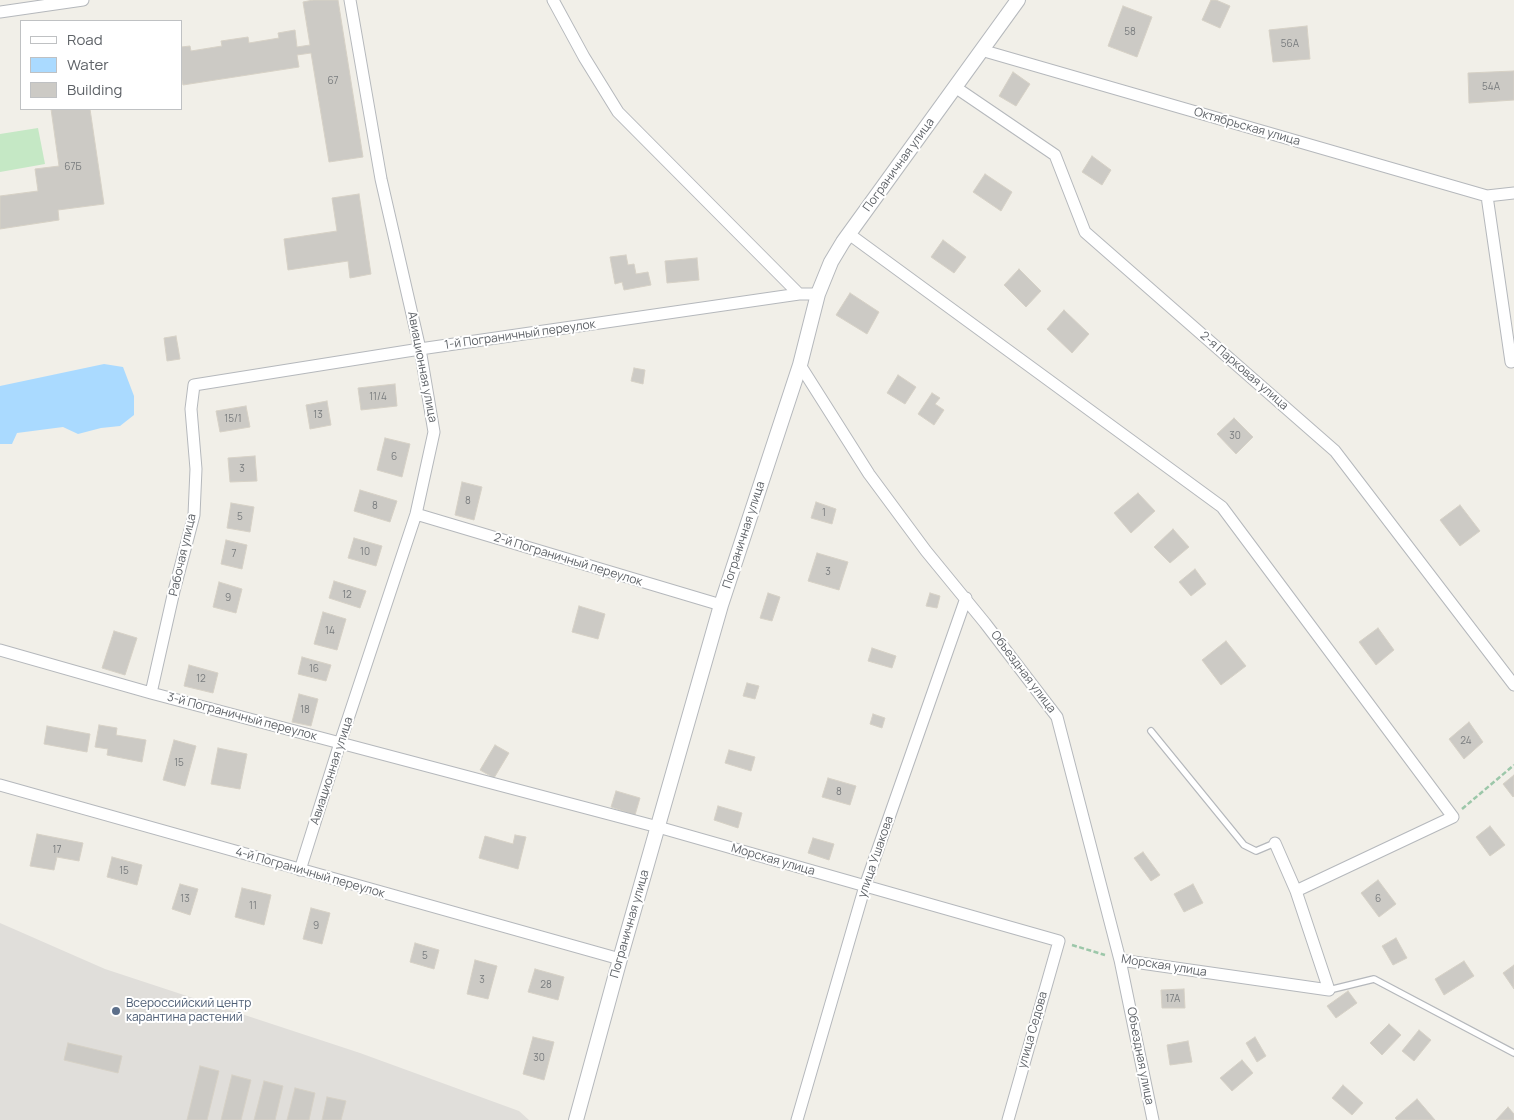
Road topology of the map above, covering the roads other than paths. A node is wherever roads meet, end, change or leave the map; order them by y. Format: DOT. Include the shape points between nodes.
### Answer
graph roads {
  1 [pos="83,0"];
  2 [pos="350,0"];
  3 [pos="554,0"];
  4 [pos="1018,0"];
  5 [pos="64,1"];
  6 [pos="0,12"];
  7 [pos="982,50"];
  8 [pos="955,87"];
  9 [pos="1514,193"];
  10 [pos="1487,196"];
  11 [pos="849,234"];
  12 [pos="799,294"];
  13 [pos="818,294"];
  14 [pos="420,349"];
  15 [pos="1511,362"];
  16 [pos="800,365"];
  17 [pos="194,385"];
  18 [pos="416,514"];
  19 [pos="966,598"];
  20 [pos="721,605"];
  21 [pos="0,650"];
  22 [pos="1514,685"];
  23 [pos="151,693"];
  24 [pos="1151,731"];
  25 [pos="340,743"];
  26 [pos="0,785"];
  27 [pos="658,827"];
  28 [pos="1275,843"];
  29 [pos="300,870"];
  30 [pos="865,886"];
  31 [pos="1296,891"];
  32 [pos="1059,941"];
  33 [pos="620,959"];
  34 [pos="1120,960"];
  35 [pos="1329,990"];
  36 [pos="1514,1053"];
  37 [pos="576,1120"];
  38 [pos="797,1120"];
  39 [pos="1008,1120"];
  40 [pos="1153,1120"];
  1 -- 5 [label="street"];
  2 -- 14 [label="street, Авиационная улица" via="382,179"];
  3 -- 12 [label="street" via="618,112"];
  4 -- 7 [label="street, Пограничная улица"];
  5 -- 6 [label="street"];
  7 -- 8 [label="street, Пограничная улица"];
  7 -- 10 [label="street, Октябрьская улица"];
  8 -- 11 [label="street, Пограничная улица"];
  8 -- 22 [label="street, 2-я Парковая улица" via="1055,155 1085,232 1335,451"];
  9 -- 10 [label="street, Октябрьская улица"];
  10 -- 15 [label="street"];
  11 -- 13 [label="street, Пограничная улица" via="831,262"];
  11 -- 31 [label="street" via="1222,507 1453,817"];
  12 -- 13 [label="street, 1-й Пограничный переулок"];
  12 -- 14 [label="street, 1-й Пограничный переулок"];
  13 -- 16 [label="street, Пограничная улица"];
  14 -- 17 [label="street, 1-й Пограничный переулок"];
  14 -- 18 [label="street, Авиационная улица" via="434,432"];
  16 -- 19 [label="street, Объездная улица" via="869,474 926,551"];
  16 -- 20 [label="street, Пограничная улица"];
  17 -- 23 [label="street, Рабочая улица" via="191,409 196,469 194,516"];
  18 -- 20 [label="street, 2-й Пограничный переулок"];
  18 -- 25 [label="street, Авиационная улица"];
  19 -- 30 [label="street, улица Ушакова"];
  19 -- 34 [label="street, Объездная улица" via="1057,717"];
  20 -- 27 [label="street, Пограничная улица"];
  21 -- 23 [label="street, 3-й Пограничный переулок"];
  23 -- 25 [label="street, 3-й Пограничный переулок"];
  24 -- 28 [label="lane" via="1244,845 1256,851"];
  25 -- 27 [label="street, 3-й Пограничный переулок"];
  25 -- 29 [label="street, Авиационная улица"];
  26 -- 29 [label="street, 4-й Пограничный переулок"];
  27 -- 30 [label="street, Морская улица"];
  27 -- 33 [label="street, Пограничная улица"];
  28 -- 31 [label="street"];
  29 -- 33 [label="street, 4-й Пограничный переулок"];
  30 -- 32 [label="street, Морская улица"];
  30 -- 38 [label="street, улица Ушакова"];
  31 -- 35 [label="street"];
  32 -- 39 [label="street, улица Седова"];
  33 -- 37 [label="street, Пограничная улица"];
  34 -- 35 [label="street, Морская улица"];
  34 -- 40 [label="street, Объездная улица"];
  35 -- 36 [label="lane" via="1374,980"];
}
